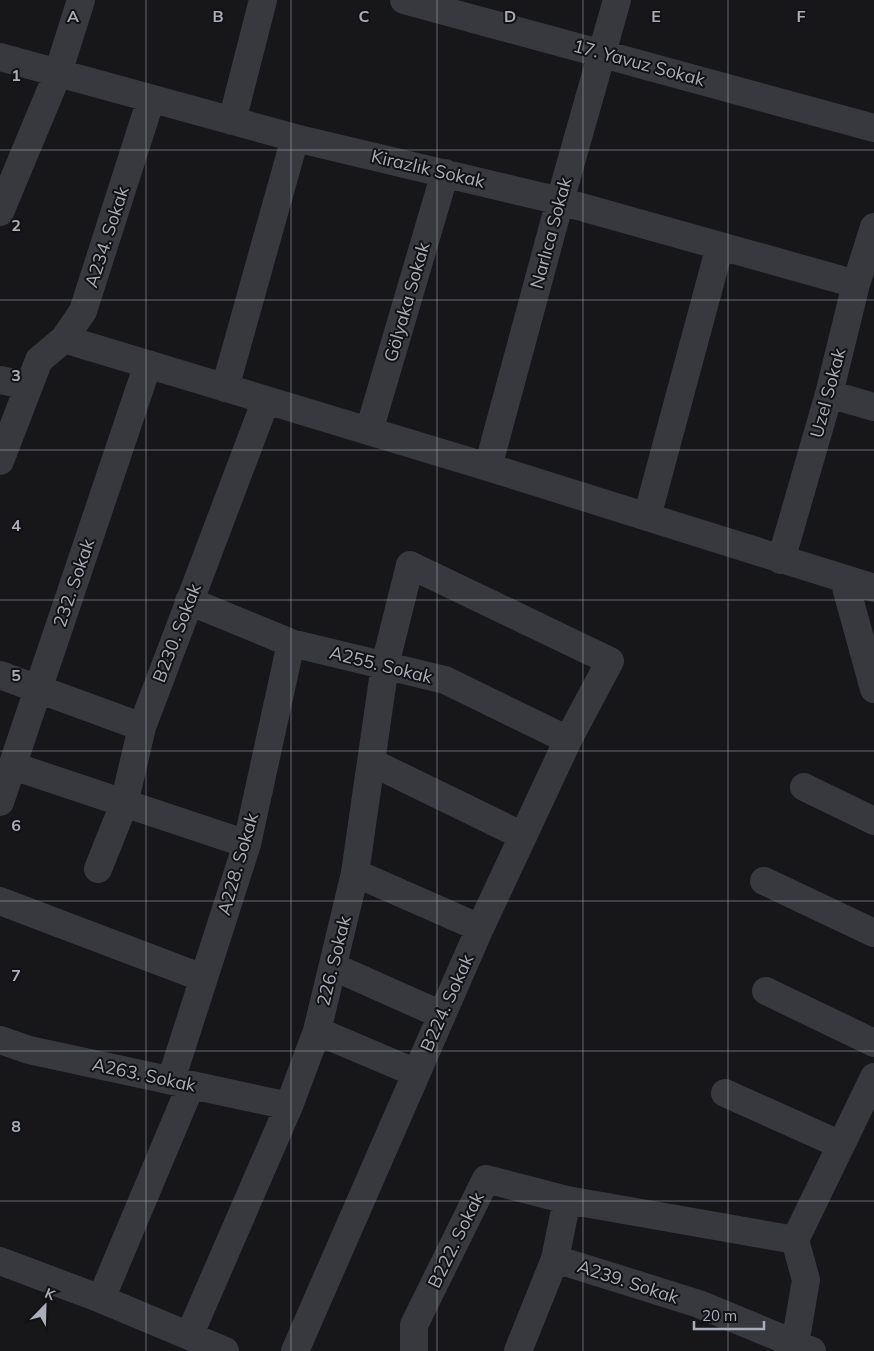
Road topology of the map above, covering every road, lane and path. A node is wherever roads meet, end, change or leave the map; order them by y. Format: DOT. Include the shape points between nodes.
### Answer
graph roads {
  1 [pos="81,0"];
  2 [pos="262,0"];
  3 [pos="404,0"];
  4 [pos="617,0"];
  5 [pos="601,53"];
  6 [pos="0,57"];
  7 [pos="58,73"];
  8 [pos="151,99"];
  9 [pos="232,121"];
  10 [pos="874,128"];
  11 [pos="295,138"];
  12 [pos="445,173"];
  13 [pos="560,201"];
  14 [pos="0,212"];
  15 [pos="874,227"];
  16 [pos="720,246"];
  17 [pos="856,284"];
  18 [pos="64,339"];
  19 [pos="148,364"];
  20 [pos="0,380"];
  21 [pos="28,386"];
  22 [pos="225,388"];
  23 [pos="829,394"];
  24 [pos="266,400"];
  25 [pos="874,407"];
  26 [pos="369,431"];
  27 [pos="0,461"];
  28 [pos="488,467"];
  29 [pos="647,517"];
  30 [pos="781,560"];
  31 [pos="844,580"];
  32 [pos="874,588"];
  33 [pos="189,601"];
  34 [pos="291,643"];
  35 [pos="610,661"];
  36 [pos="385,664"];
  37 [pos="0,675"];
  38 [pos="38,689"];
  39 [pos="874,689"];
  40 [pos="142,727"];
  41 [pos="568,740"];
  42 [pos="371,762"];
  43 [pos="13,766"];
  44 [pos="804,787"];
  45 [pos="0,802"];
  46 [pos="124,804"];
  47 [pos="874,821"];
  48 [pos="523,836"];
  49 [pos="247,844"];
  50 [pos="98,869"];
  51 [pos="355,873"];
  52 [pos="764,882"];
  53 [pos="0,901"];
  54 [pos="480,928"];
  55 [pos="874,933"];
  56 [pos="334,967"];
  57 [pos="202,978"];
  58 [pos="766,991"];
  59 [pos="442,1015"];
  60 [pos="317,1031"];
  61 [pos="0,1040"];
  62 [pos="874,1043"];
  63 [pos="416,1073"];
  64 [pos="874,1077"];
  65 [pos="181,1083"];
  66 [pos="725,1093"];
  67 [pos="289,1106"];
  68 [pos="841,1145"];
  69 [pos="567,1200"];
  70 [pos="795,1240"];
  71 [pos="555,1259"];
  72 [pos="0,1261"];
  73 [pos="101,1299"];
  74 [pos="188,1336"];
  75 [pos="804,1348"];
  76 [pos="226,1351"];
  77 [pos="295,1351"];
  78 [pos="414,1351"];
  79 [pos="518,1351"];
  1 -- 7 [label="street"];
  2 -- 9 [label="street"];
  3 -- 5 [label="street, 17. Yavuz Sokak"];
  4 -- 5 [label="street, Narlıca Sokak"];
  5 -- 10 [label="street, 17. Yavuz Sokak"];
  5 -- 13 [label="street, Narlıca Sokak"];
  6 -- 7 [label="street, Kirazlık Sokak"];
  7 -- 8 [label="street, Kirazlık Sokak"];
  7 -- 14 [label="street"];
  8 -- 9 [label="street, Kirazlık Sokak"];
  8 -- 18 [label="street, A234. Sokak" via="83,311"];
  9 -- 11 [label="street, Kirazlık Sokak"];
  11 -- 12 [label="street, Kirazlık Sokak"];
  11 -- 22 [label="street"];
  12 -- 13 [label="street, Kirazlık Sokak"];
  12 -- 26 [label="street, Gölyaka Sokak"];
  13 -- 16 [label="street, Kirazlık Sokak"];
  13 -- 28 [label="street, Narlıca Sokak"];
  15 -- 17 [label="street, Uzel Sokak"];
  16 -- 17 [label="street, Kirazlık Sokak"];
  16 -- 29 [label="street"];
  17 -- 23 [label="street, Uzel Sokak"];
  18 -- 19 [label="street"];
  18 -- 21 [label="street, A234. Sokak" via="39,360"];
  19 -- 22 [label="street"];
  19 -- 38 [label="street, 232. Sokak"];
  20 -- 21 [label="street"];
  21 -- 27 [label="street"];
  22 -- 24 [label="street"];
  23 -- 25 [label="street"];
  23 -- 30 [label="street, Uzel Sokak"];
  24 -- 26 [label="street"];
  24 -- 33 [label="street, B230. Sokak"];
  26 -- 28 [label="street"];
  28 -- 29 [label="street"];
  29 -- 30 [label="street"];
  30 -- 31 [label="street"];
  31 -- 32 [label="street"];
  31 -- 39 [label="street"];
  33 -- 34 [label="street, A255. Sokak"];
  33 -- 40 [label="street, B230. Sokak"];
  34 -- 36 [label="street, A255. Sokak"];
  34 -- 49 [label="street, A228. Sokak"];
  35 -- 36 [label="street, 226. Sokak" via="410,565"];
  35 -- 41 [label="street, B224. Sokak"];
  36 -- 41 [label="street, A255. Sokak" via="445,680"];
  36 -- 42 [label="street, 226. Sokak"];
  37 -- 38 [label="street"];
  38 -- 40 [label="street"];
  38 -- 43 [label="street, 232. Sokak"];
  40 -- 46 [label="street, B230. Sokak"];
  41 -- 48 [label="street, B224. Sokak"];
  42 -- 48 [label="street"];
  42 -- 51 [label="street, 226. Sokak"];
  43 -- 45 [label="street, 232. Sokak"];
  43 -- 46 [label="street"];
  44 -- 47 [label="street"];
  46 -- 49 [label="street"];
  46 -- 50 [label="street, B230. Sokak"];
  48 -- 54 [label="street, B224. Sokak"];
  49 -- 57 [label="street, A228. Sokak"];
  51 -- 54 [label="street"];
  51 -- 56 [label="street, 226. Sokak"];
  52 -- 55 [label="street"];
  53 -- 57 [label="street"];
  54 -- 59 [label="street, B224. Sokak"];
  56 -- 59 [label="street"];
  56 -- 60 [label="street, 226. Sokak"];
  57 -- 65 [label="street, A228. Sokak"];
  58 -- 62 [label="street"];
  59 -- 63 [label="street, B224. Sokak"];
  60 -- 63 [label="street"];
  60 -- 67 [label="street, 226. Sokak"];
  61 -- 65 [label="street, A263. Sokak" via="29,1050"];
  63 -- 77 [label="street, B224. Sokak"];
  64 -- 68 [label="street"];
  65 -- 67 [label="street, A263. Sokak"];
  65 -- 73 [label="street, A228. Sokak"];
  66 -- 68 [label="street"];
  67 -- 74 [label="street, 226. Sokak"];
  68 -- 70 [label="street"];
  69 -- 70 [label="street"];
  69 -- 71 [label="street"];
  69 -- 78 [label="street, B222. Sokak" via="486,1179 414,1325"];
  70 -- 75 [label="street" via="806,1280"];
  71 -- 75 [label="street, A239. Sokak" via="699,1304"];
  71 -- 79 [label="street"];
  72 -- 73 [label="street"];
  73 -- 74 [label="street"];
  74 -- 76 [label="street"];
}
